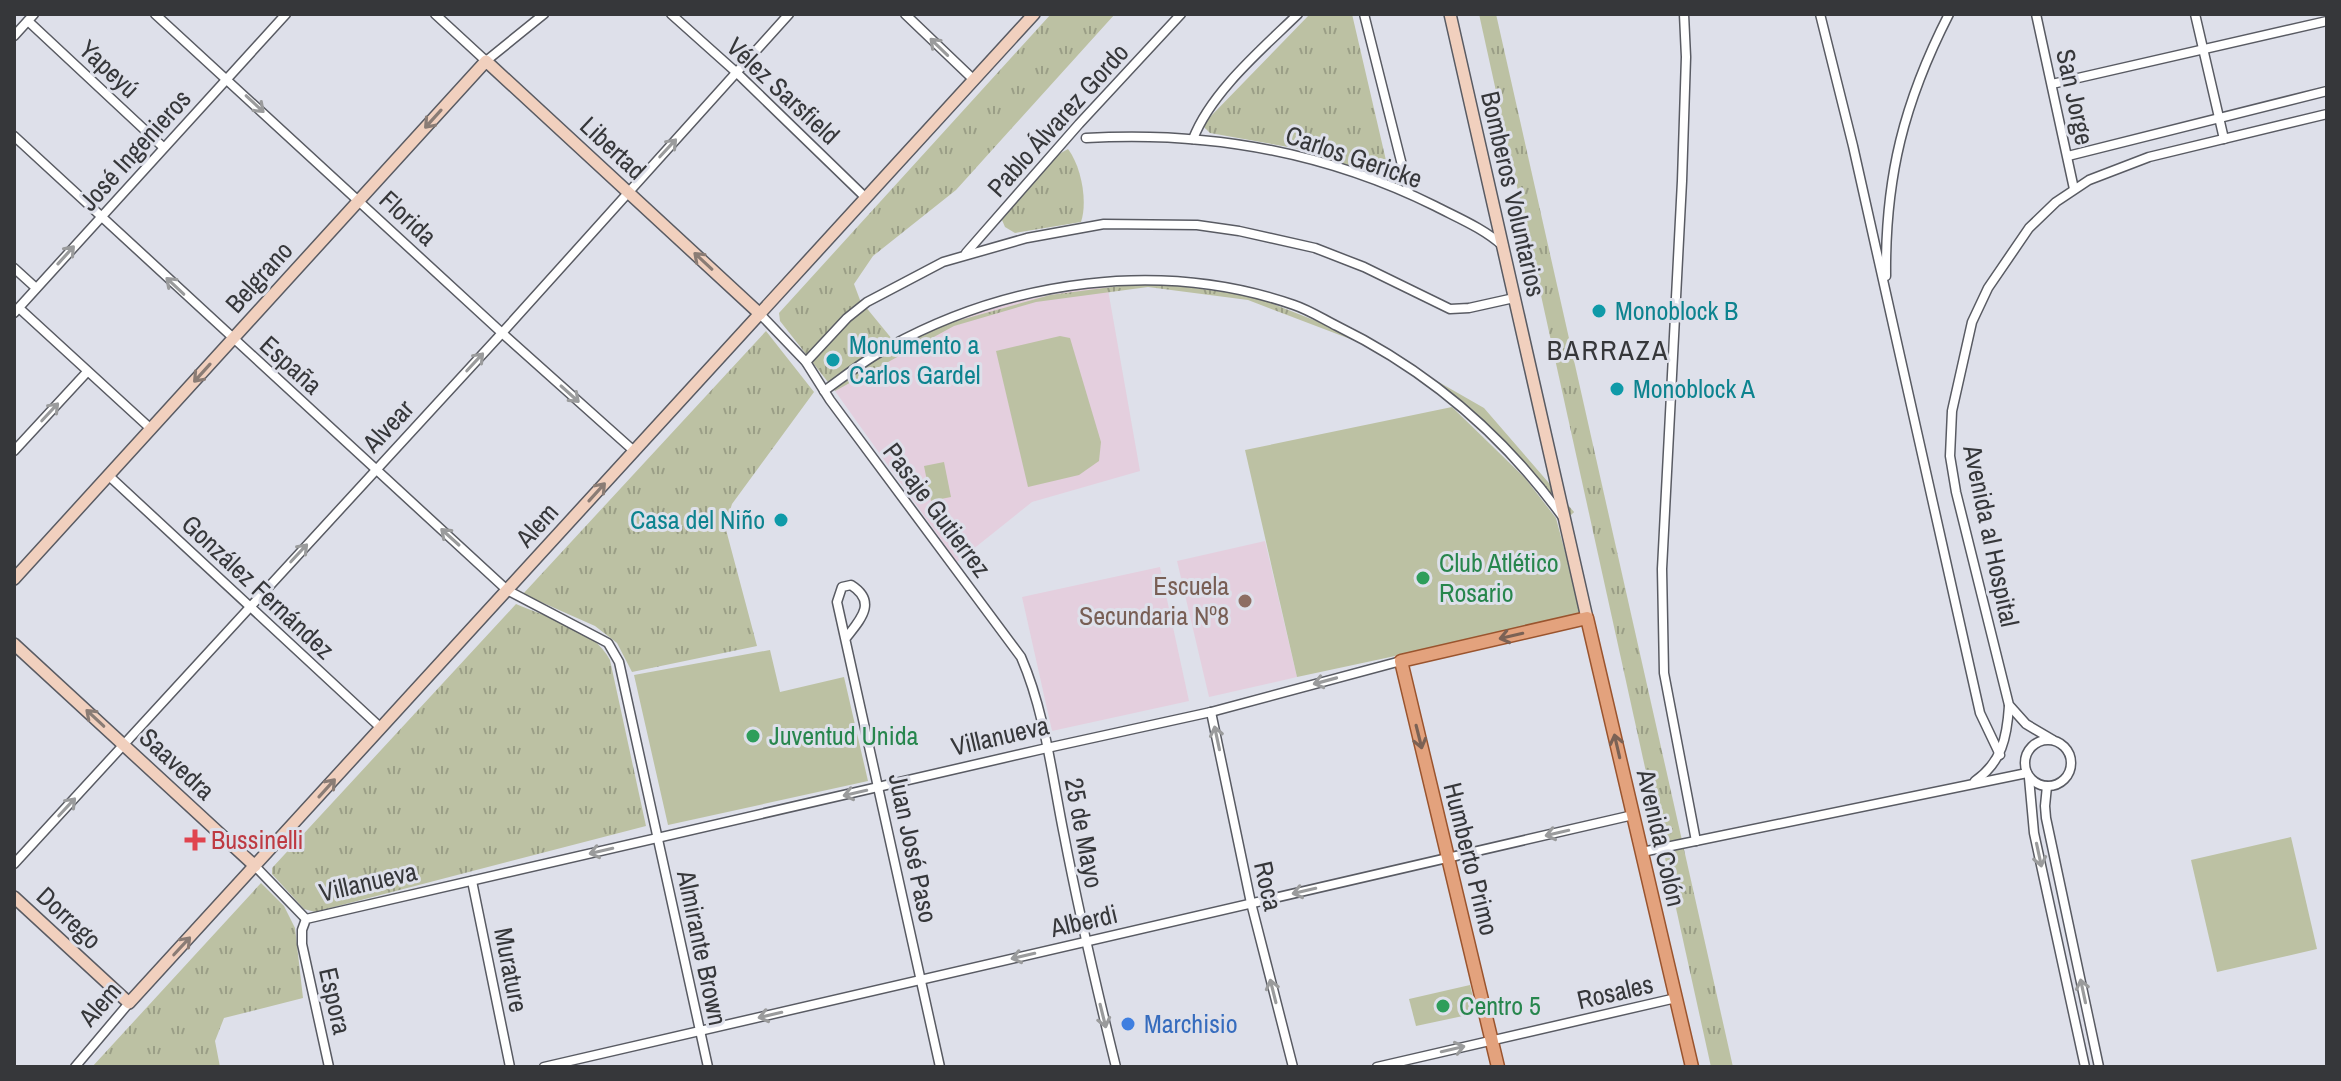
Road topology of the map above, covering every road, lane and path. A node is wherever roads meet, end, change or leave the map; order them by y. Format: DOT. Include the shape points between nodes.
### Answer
graph roads {
  1 [pos="155,14"];
  2 [pos="286,14"];
  3 [pos="435,14"];
  4 [pos="544,14"];
  5 [pos="671,14"];
  6 [pos="789,14"];
  7 [pos="905,14"];
  8 [pos="1034,14"];
  9 [pos="1181,14"];
  10 [pos="1298,14"];
  11 [pos="1364,14"];
  12 [pos="1450,14"];
  13 [pos="1684,14"];
  14 [pos="1820,14"];
  15 [pos="1949,14"];
  16 [pos="2036,14"];
  17 [pos="2195,14"];
  18 [pos="31,17"];
  19 [pos="2327,21"];
  20 [pos="14,36"];
  21 [pos="2204,49"];
  22 [pos="486,61"];
  23 [pos="737,73"];
  24 [pos="227,79"];
  25 [pos="974,80"];
  26 [pos="2052,84"];
  27 [pos="2327,91"];
  28 [pos="2327,114"];
  29 [pos="2220,116"];
  30 [pos="14,136"];
  31 [pos="1086,138"];
  32 [pos="1193,139"];
  33 [pos="2224,139"];
  34 [pos="163,147"];
  35 [pos="2068,156"];
  36 [pos="2074,189"];
  37 [pos="628,192"];
  38 [pos="1409,193"];
  39 [pos="866,198"];
  40 [pos="359,200"];
  41 [pos="100,217"];
  42 [pos="1503,246"];
  43 [pos="965,254"];
  44 [pos="14,268"];
  45 [pos="36,288"];
  46 [pos="1886,293"];
  47 [pos="1514,298"];
  48 [pos="16,311"];
  49 [pos="760,314"];
  50 [pos="502,333"];
  51 [pos="232,339"];
  52 [pos="806,362"];
  53 [pos="87,372"];
  54 [pos="824,391"];
  55 [pos="151,429"];
  56 [pos="14,451"];
  57 [pos="634,451"];
  58 [pos="375,469"];
  59 [pos="108,475"];
  60 [pos="1567,531"];
  61 [pos="14,579"];
  62 [pos="507,590"];
  63 [pos="249,607"];
  64 [pos="1587,618"];
  65 [pos="846,638"];
  66 [pos="14,644"];
  67 [pos="1401,661"];
  68 [pos="2009,705"];
  69 [pos="1211,712"];
  70 [pos="381,728"];
  71 [pos="2053,740"];
  72 [pos="124,746"];
  73 [pos="1047,748"];
  74 [pos="2000,755"];
  75 [pos="2028,776"];
  76 [pos="1971,783"];
  77 [pos="2047,786"];
  78 [pos="880,787"];
  79 [pos="1633,815"];
  80 [pos="657,838"];
  81 [pos="1696,841"];
  82 [pos="1642,852"];
  83 [pos="1449,858"];
  84 [pos="14,864"];
  85 [pos="255,866"];
  86 [pos="472,881"];
  87 [pos="14,897"];
  88 [pos="1251,903"];
  89 [pos="306,919"];
  90 [pos="1085,942"];
  91 [pos="302,944"];
  92 [pos="920,980"];
  93 [pos="1676,998"];
  94 [pos="129,1003"];
  95 [pos="699,1031"];
  96 [pos="1492,1040"];
  97 [pos="75,1067"];
  98 [pos="329,1067"];
  99 [pos="510,1067"];
  100 [pos="544,1067"];
  101 [pos="708,1067"];
  102 [pos="940,1067"];
  103 [pos="1116,1067"];
  104 [pos="1293,1067"];
  105 [pos="1377,1067"];
  106 [pos="1498,1067"];
  107 [pos="1692,1067"];
  108 [pos="2085,1067"];
  109 [pos="2099,1067"];
  1 -- 24 [label="street, Florida"];
  2 -- 24 [label="street, José Ingenieros"];
  3 -- 22 [label="street, Libertad"];
  4 -- 22 [label="street, Belgrano"];
  5 -- 23 [label="street, Vélez Sarsfield"];
  6 -- 23 [label="street, Alvear"];
  25 -- 7 [label="street, one-way"];
  8 -- 25 [label="main road, Alem"];
  9 -- 43 [label="street, Pablo Álvarez Gordo"];
  10 -- 32 [label="street" via="1213,102"];
  11 -- 38 [label="street"];
  12 -- 42 [label="main road, Bomberos Voluntarios"];
  13 -- 81 [label="street" via="1685,102 1662,644"];
  14 -- 46 [label="street"];
  15 -- 46 [label="street" via="1914,88 1901,132 1888,209"];
  16 -- 26 [label="street, San Jorge"];
  17 -- 21 [label="street"];
  18 -- 20 [label="street"];
  18 -- 34 [label="street, Yapeyú"];
  19 -- 21 [label="street"];
  21 -- 26 [label="street"];
  21 -- 29 [label="street"];
  22 -- 37 [label="main road, Libertad"];
  22 -- 40 [label="main road, Belgrano, one-way"];
  37 -- 23 [label="street, Alvear, one-way"];
  23 -- 39 [label="street, Vélez Sarsfield"];
  24 -- 34 [label="street, José Ingenieros"];
  24 -- 40 [label="street, Florida, one-way"];
  25 -- 39 [label="main road, Alem"];
  26 -- 35 [label="street, San Jorge"];
  27 -- 29 [label="street"];
  28 -- 33 [label="street, Avenida al Hospital"];
  29 -- 33 [label="street"];
  29 -- 35 [label="street"];
  30 -- 41 [label="street, España"];
  31 -- 32 [label="street, Carlos Gericke"];
  32 -- 38 [label="street, Carlos Gericke" via="1300,155"];
  33 -- 36 [label="street, Avenida al Hospital" via="2124,165"];
  34 -- 41 [label="street, José Ingenieros"];
  35 -- 36 [label="street, San Jorge"];
  36 -- 68 [label="street, Avenida al Hospital" via="2029,228 1988,288 1972,322 1952,411 1950,456 1956,492"];
  49 -- 37 [label="main road, Libertad, one-way"];
  37 -- 50 [label="street, Alvear"];
  38 -- 42 [label="street, Carlos Gericke"];
  39 -- 49 [label="main road, Alem"];
  40 -- 50 [label="street, Florida"];
  40 -- 51 [label="main road, Belgrano"];
  45 -- 41 [label="street, José Ingenieros, one-way"];
  51 -- 41 [label="street, España, one-way"];
  42 -- 47 [label="main road, Bomberos Voluntarios"];
  43 -- 47 [label="street" via="1104,224 1197,225 1315,248 1450,309"];
  43 -- 52 [label="street" via="867,302"];
  44 -- 45 [label="street"];
  45 -- 48 [label="street, José Ingenieros"];
  46 -- 74 [label="street" via="1980,713"];
  47 -- 60 [label="main road, Bomberos Voluntarios"];
  48 -- 53 [label="street"];
  49 -- 52 [label="street, Pasaje Gutierrez"];
  49 -- 57 [label="main road, Alem"];
  50 -- 57 [label="street, Florida, one-way"];
  58 -- 50 [label="street, Alvear, one-way"];
  51 -- 55 [label="main road, Belgrano, one-way"];
  51 -- 58 [label="street, España"];
  52 -- 54 [label="street, Pasaje Gutierrez"];
  53 -- 55 [label="street"];
  56 -- 53 [label="street, one-way"];
  54 -- 60 [label="street" via="888,347 1012,297 1115,280 1216,287 1294,305 1412,369 1467,410 1514,455 1562,516"];
  54 -- 73 [label="street, Pasaje Gutierrez" via="1021,657"];
  55 -- 59 [label="main road, Belgrano"];
  62 -- 57 [label="main road, Alem, one-way"];
  62 -- 58 [label="street, España, one-way"];
  63 -- 58 [label="street, Alvear, one-way"];
  59 -- 61 [label="main road, Belgrano"];
  59 -- 63 [label="street, González Fernández"];
  60 -- 64 [label="main road, Bomberos Voluntarios"];
  62 -- 70 [label="main road, Alem"];
  62 -- 80 [label="street, Almirante Brown" via="608,643 617,655"];
  63 -- 70 [label="street, González Fernández"];
  63 -- 72 [label="street, Alvear"];
  64 -- 67 [label="main road, Villanueva, one-way"];
  79 -- 64 [label="main road, Avenida Colón, one-way"];
  65 -- 65 [label="street, Juan José Paso" via="837,602 842,587 851,585 861,591 864,611"];
  65 -- 78 [label="street, Juan José Paso"];
  72 -- 66 [label="main road, Saavedra, one-way"];
  67 -- 69 [label="street, Villanueva, one-way"];
  67 -- 83 [label="main road, Humberto Primo, one-way"];
  68 -- 71 [label="street" via="2026,724"];
  68 -- 74 [label="street"];
  69 -- 73 [label="street, Villanueva"];
  88 -- 69 [label="street, Roca, one-way"];
  85 -- 70 [label="main road, Alem, one-way"];
  71 -- 75 [label="street" via="2031,747 2025,761"];
  71 -- 77 [label="street" via="2068,751 2072,766 2061,782"];
  84 -- 72 [label="street, Alvear, one-way"];
  72 -- 85 [label="main road, Saavedra"];
  73 -- 78 [label="street, Villanueva"];
  73 -- 90 [label="street, 25 de Mayo"];
  74 -- 76 [label="street"];
  75 -- 76 [label="street"];
  75 -- 77 [label="street"];
  75 -- 108 [label="street, one-way" via="2034,833"];
  76 -- 81 [label="street"];
  109 -- 77 [label="street, one-way" via="2046,818"];
  78 -- 80 [label="street, Villanueva, one-way"];
  78 -- 92 [label="street, Juan José Paso"];
  79 -- 82 [label="main road, Avenida Colón"];
  79 -- 83 [label="street, Alberdi, one-way"];
  80 -- 86 [label="street, Villanueva, one-way"];
  80 -- 95 [label="street, Almirante Brown"];
  81 -- 82 [label="street"];
  82 -- 93 [label="main road, Avenida Colón"];
  83 -- 88 [label="street, Alberdi, one-way"];
  83 -- 96 [label="main road, Humberto Primo"];
  85 -- 89 [label="street, Saavedra"];
  94 -- 85 [label="main road, Alem, one-way"];
  86 -- 89 [label="street, Villanueva"];
  86 -- 99 [label="street, Murature"];
  87 -- 94 [label="main road, Dorrego"];
  88 -- 90 [label="street, Alberdi"];
  104 -- 88 [label="street, Roca, one-way"];
  89 -- 91 [label="street, Villanueva"];
  90 -- 92 [label="street, Alberdi, one-way"];
  90 -- 103 [label="street, 25 de Mayo, one-way"];
  91 -- 98 [label="street, Espora"];
  92 -- 95 [label="street, Alberdi, one-way"];
  92 -- 102 [label="street, Juan José Paso"];
  93 -- 96 [label="street, Rosales"];
  93 -- 107 [label="main road, Avenida Colón"];
  94 -- 97 [label="street, Alem"];
  95 -- 100 [label="street, Alberdi"];
  95 -- 101 [label="street, Almirante Brown"];
  105 -- 96 [label="street, Rosales, one-way"];
  96 -- 106 [label="main road, Humberto Primo"];
}
